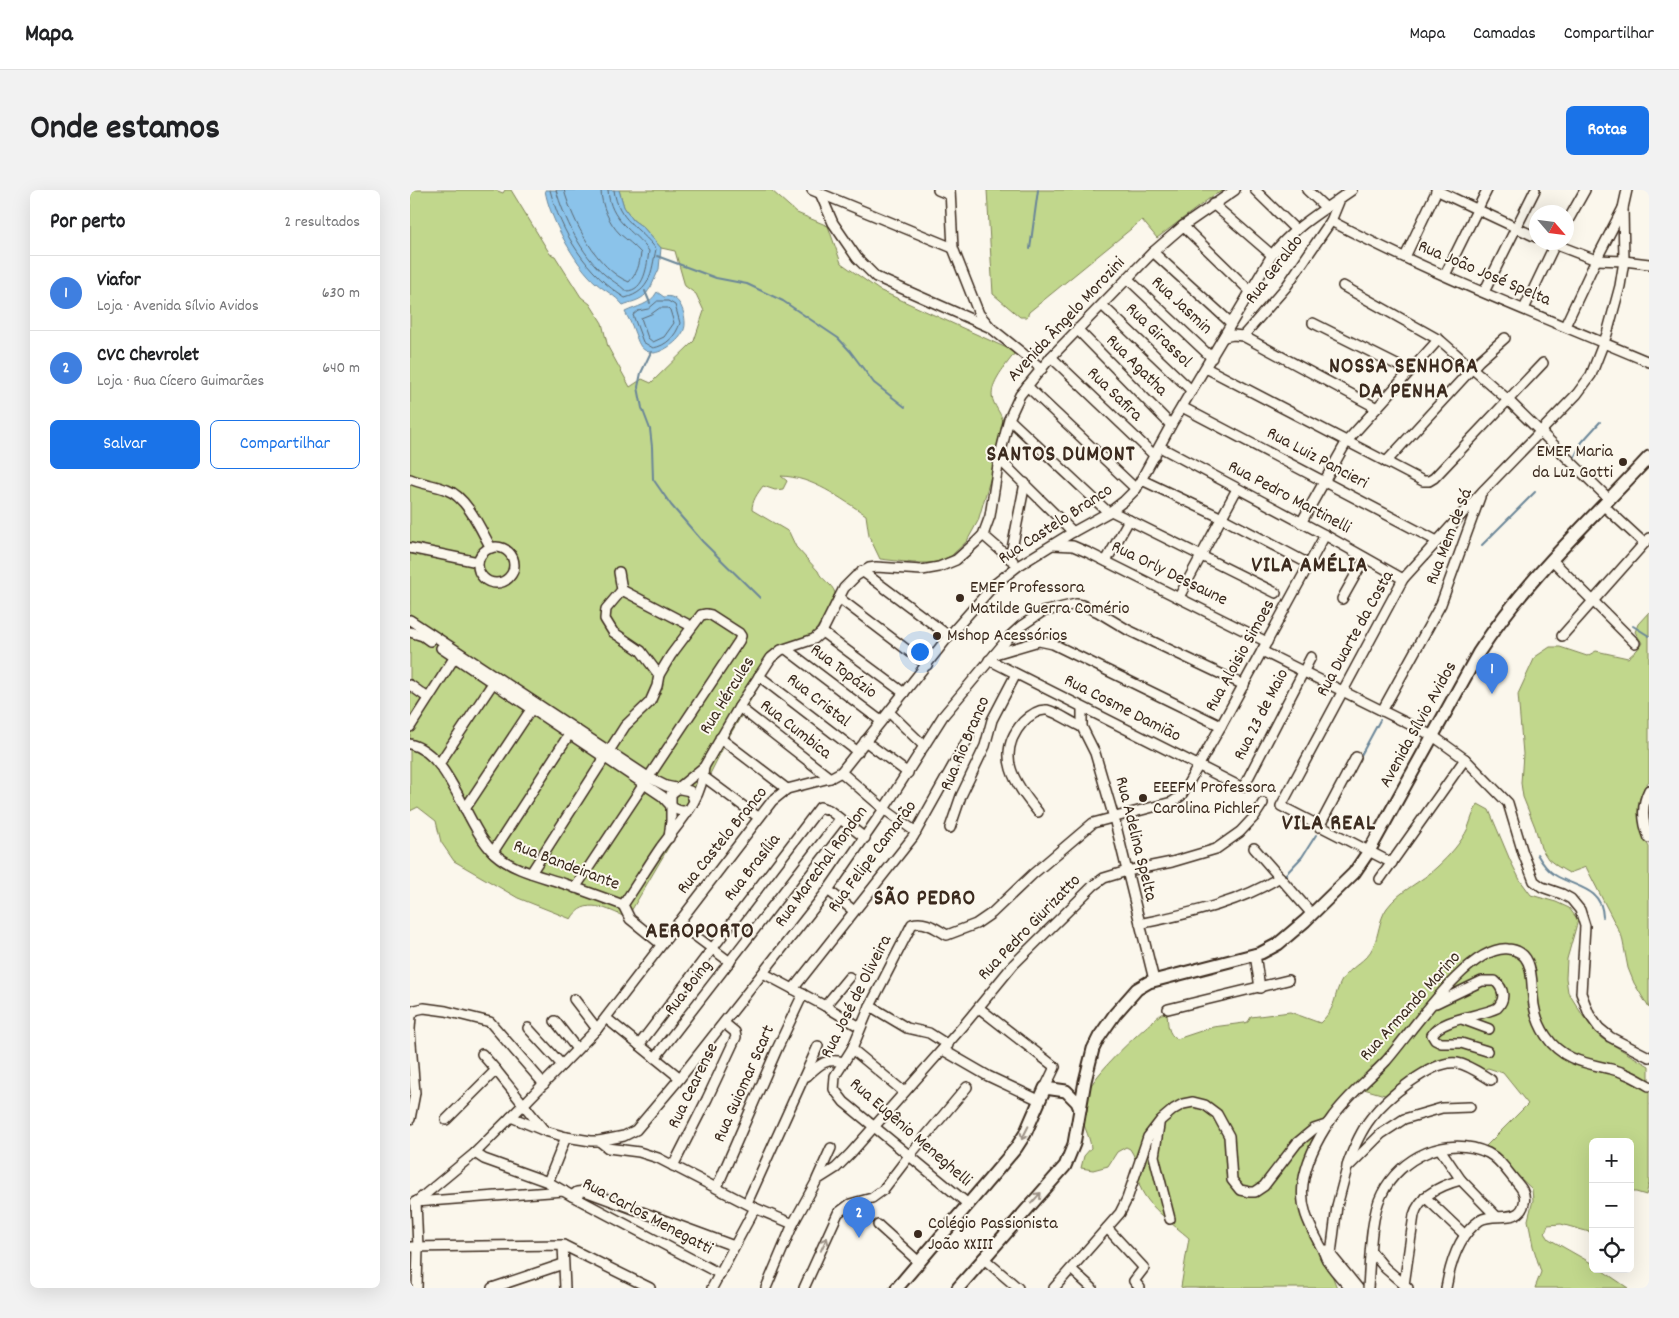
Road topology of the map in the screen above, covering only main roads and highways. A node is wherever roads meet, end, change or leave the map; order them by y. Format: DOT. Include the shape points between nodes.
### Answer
graph roads {
  1 [pos="1649,457"];
  2 [pos="1085,1082"];
  3 [pos="1066,1091"];
  4 [pos="1080,1109"];
  5 [pos="897,1288"];
  6 [pos="958,1288"];
  1 -- 2 [label="main road, Avenida Sílvio Avidos" via="1518,596 1495,627 1370,851 1354,873 1268,951 1154,980 1137,989 1099,1037 1089,1060"];
  2 -- 3 [label="main road"];
  2 -- 4 [label="main road, Avenida Sílvio Avidos"];
  3 -- 4 [label="main road"];
  3 -- 5 [label="main road, one-way" via="1045,1088 1016,1148"];
  6 -- 4 [label="main road, Avenida Sílvio Avidos, one-way" via="1065,1166 1074,1144"];
}
